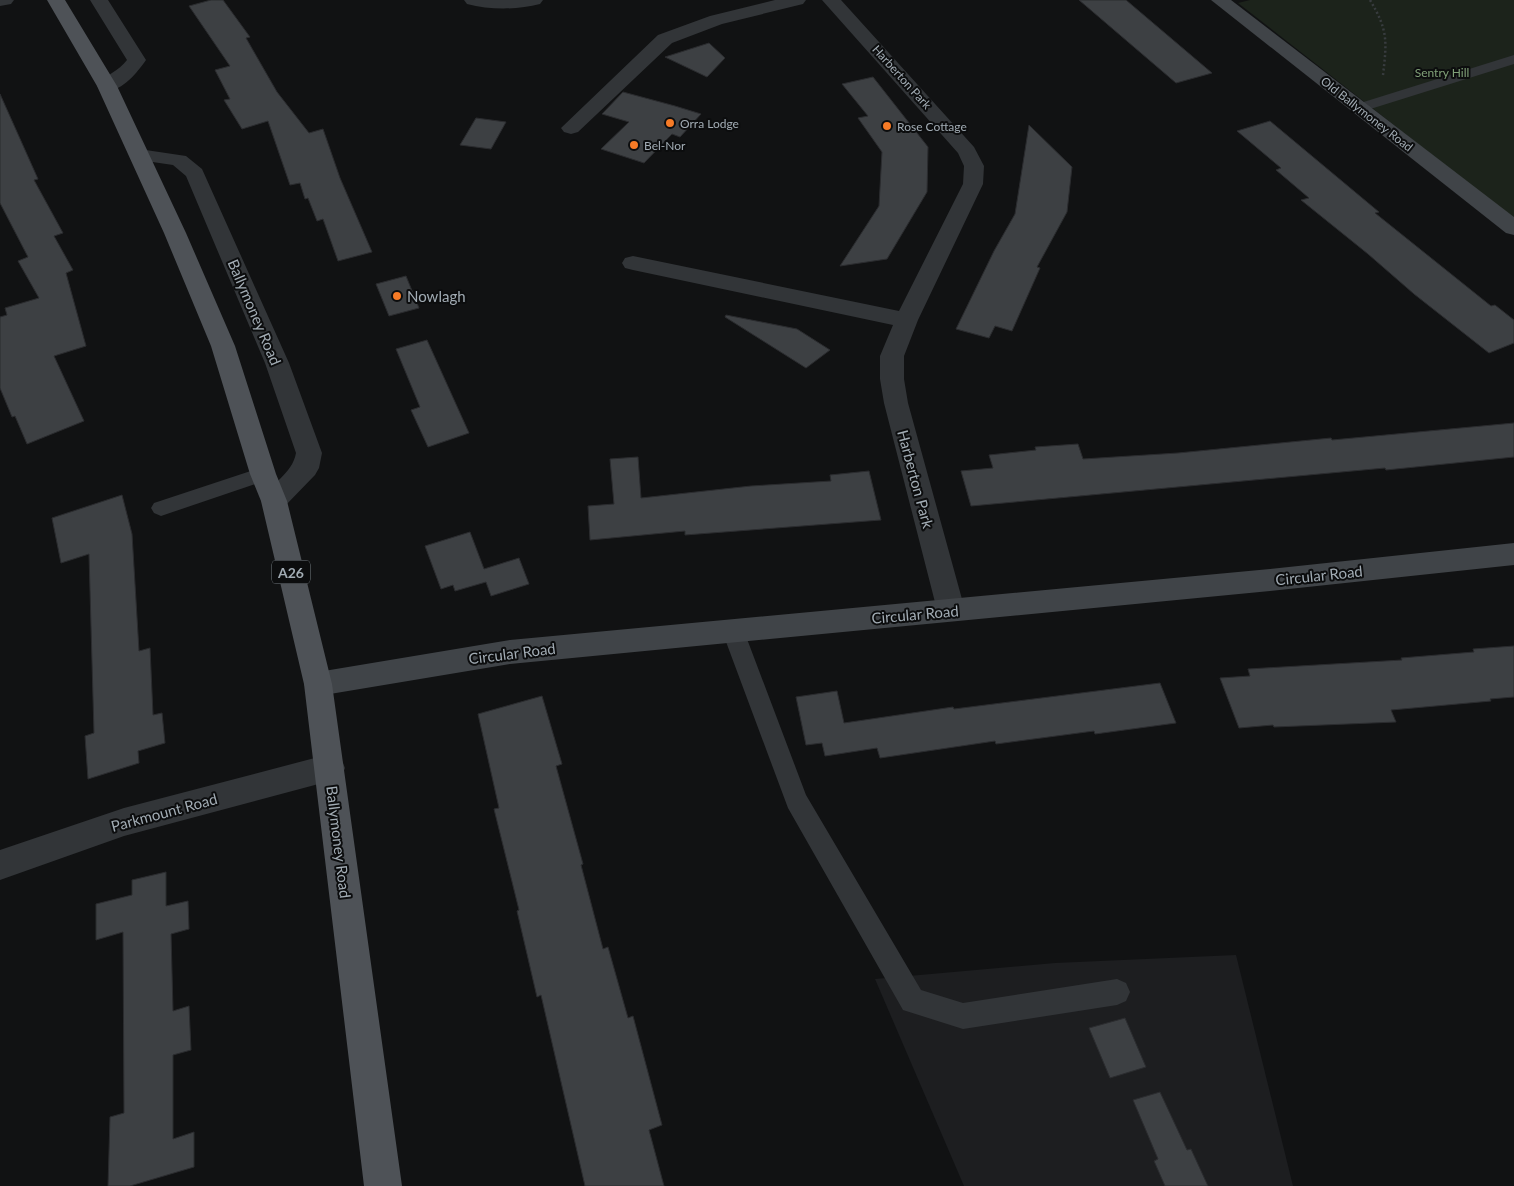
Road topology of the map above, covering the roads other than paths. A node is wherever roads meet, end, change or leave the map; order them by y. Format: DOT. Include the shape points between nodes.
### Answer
graph roads {
  1 [pos="5,0"];
  2 [pos="56,0"];
  3 [pos="99,0"];
  4 [pos="473,0"];
  5 [pos="534,0"];
  6 [pos="797,0"];
  7 [pos="831,0"];
  8 [pos="1220,0"];
  9 [pos="0,1"];
  10 [pos="1514,59"];
  11 [pos="107,86"];
  12 [pos="1359,108"];
  13 [pos="571,128"];
  14 [pos="139,155"];
  15 [pos="1514,228"];
  16 [pos="634,263"];
  17 [pos="906,320"];
  18 [pos="263,474"];
  19 [pos="274,501"];
  20 [pos="161,508"];
  21 [pos="1514,554"];
  22 [pos="951,610"];
  23 [pos="733,631"];
  24 [pos="318,684"];
  25 [pos="330,768"];
  26 [pos="0,865"];
  27 [pos="1117,992"];
  28 [pos="383,1186"];
  1 -- 9 [label="street"];
  2 -- 11 [label="main road, Ballymoney Road / A26"];
  3 -- 11 [label="street" via="137,60 127,73"];
  4 -- 5 [label="street"];
  6 -- 13 [label="street" via="724,17 665,39"];
  7 -- 17 [label="street, Harberton Park" via="967,150 974,166 973,184"];
  8 -- 12 [label="street, Old Ballymoney Road"];
  10 -- 12 [label="lane"];
  11 -- 14 [label="main road, Ballymoney Road / A26"];
  12 -- 15 [label="street, Old Ballymoney Road"];
  14 -- 18 [label="main road, Ballymoney Road / A26" via="223,346"];
  14 -- 19 [label="street, Ballymoney Road" via="179,160 195,173 278,363 309,453 306,468"];
  16 -- 17 [label="street"];
  17 -- 22 [label="street, Harberton Park" via="892,356 892,379"];
  18 -- 19 [label="main road, Ballymoney Road / A26"];
  18 -- 20 [label="lane"];
  19 -- 24 [label="main road, Ballymoney Road / A26"];
  21 -- 22 [label="street, Circular Road"];
  22 -- 23 [label="street, Circular Road"];
  23 -- 24 [label="street, Circular Road" via="510,652"];
  23 -- 27 [label="lane" via="796,800 912,1001 963,1016"];
  24 -- 25 [label="main road, Ballymoney Road / A26"];
  25 -- 26 [label="street, Parkmount Road" via="124,822"];
  25 -- 28 [label="main road, Ballymoney Road / A26"];
}
